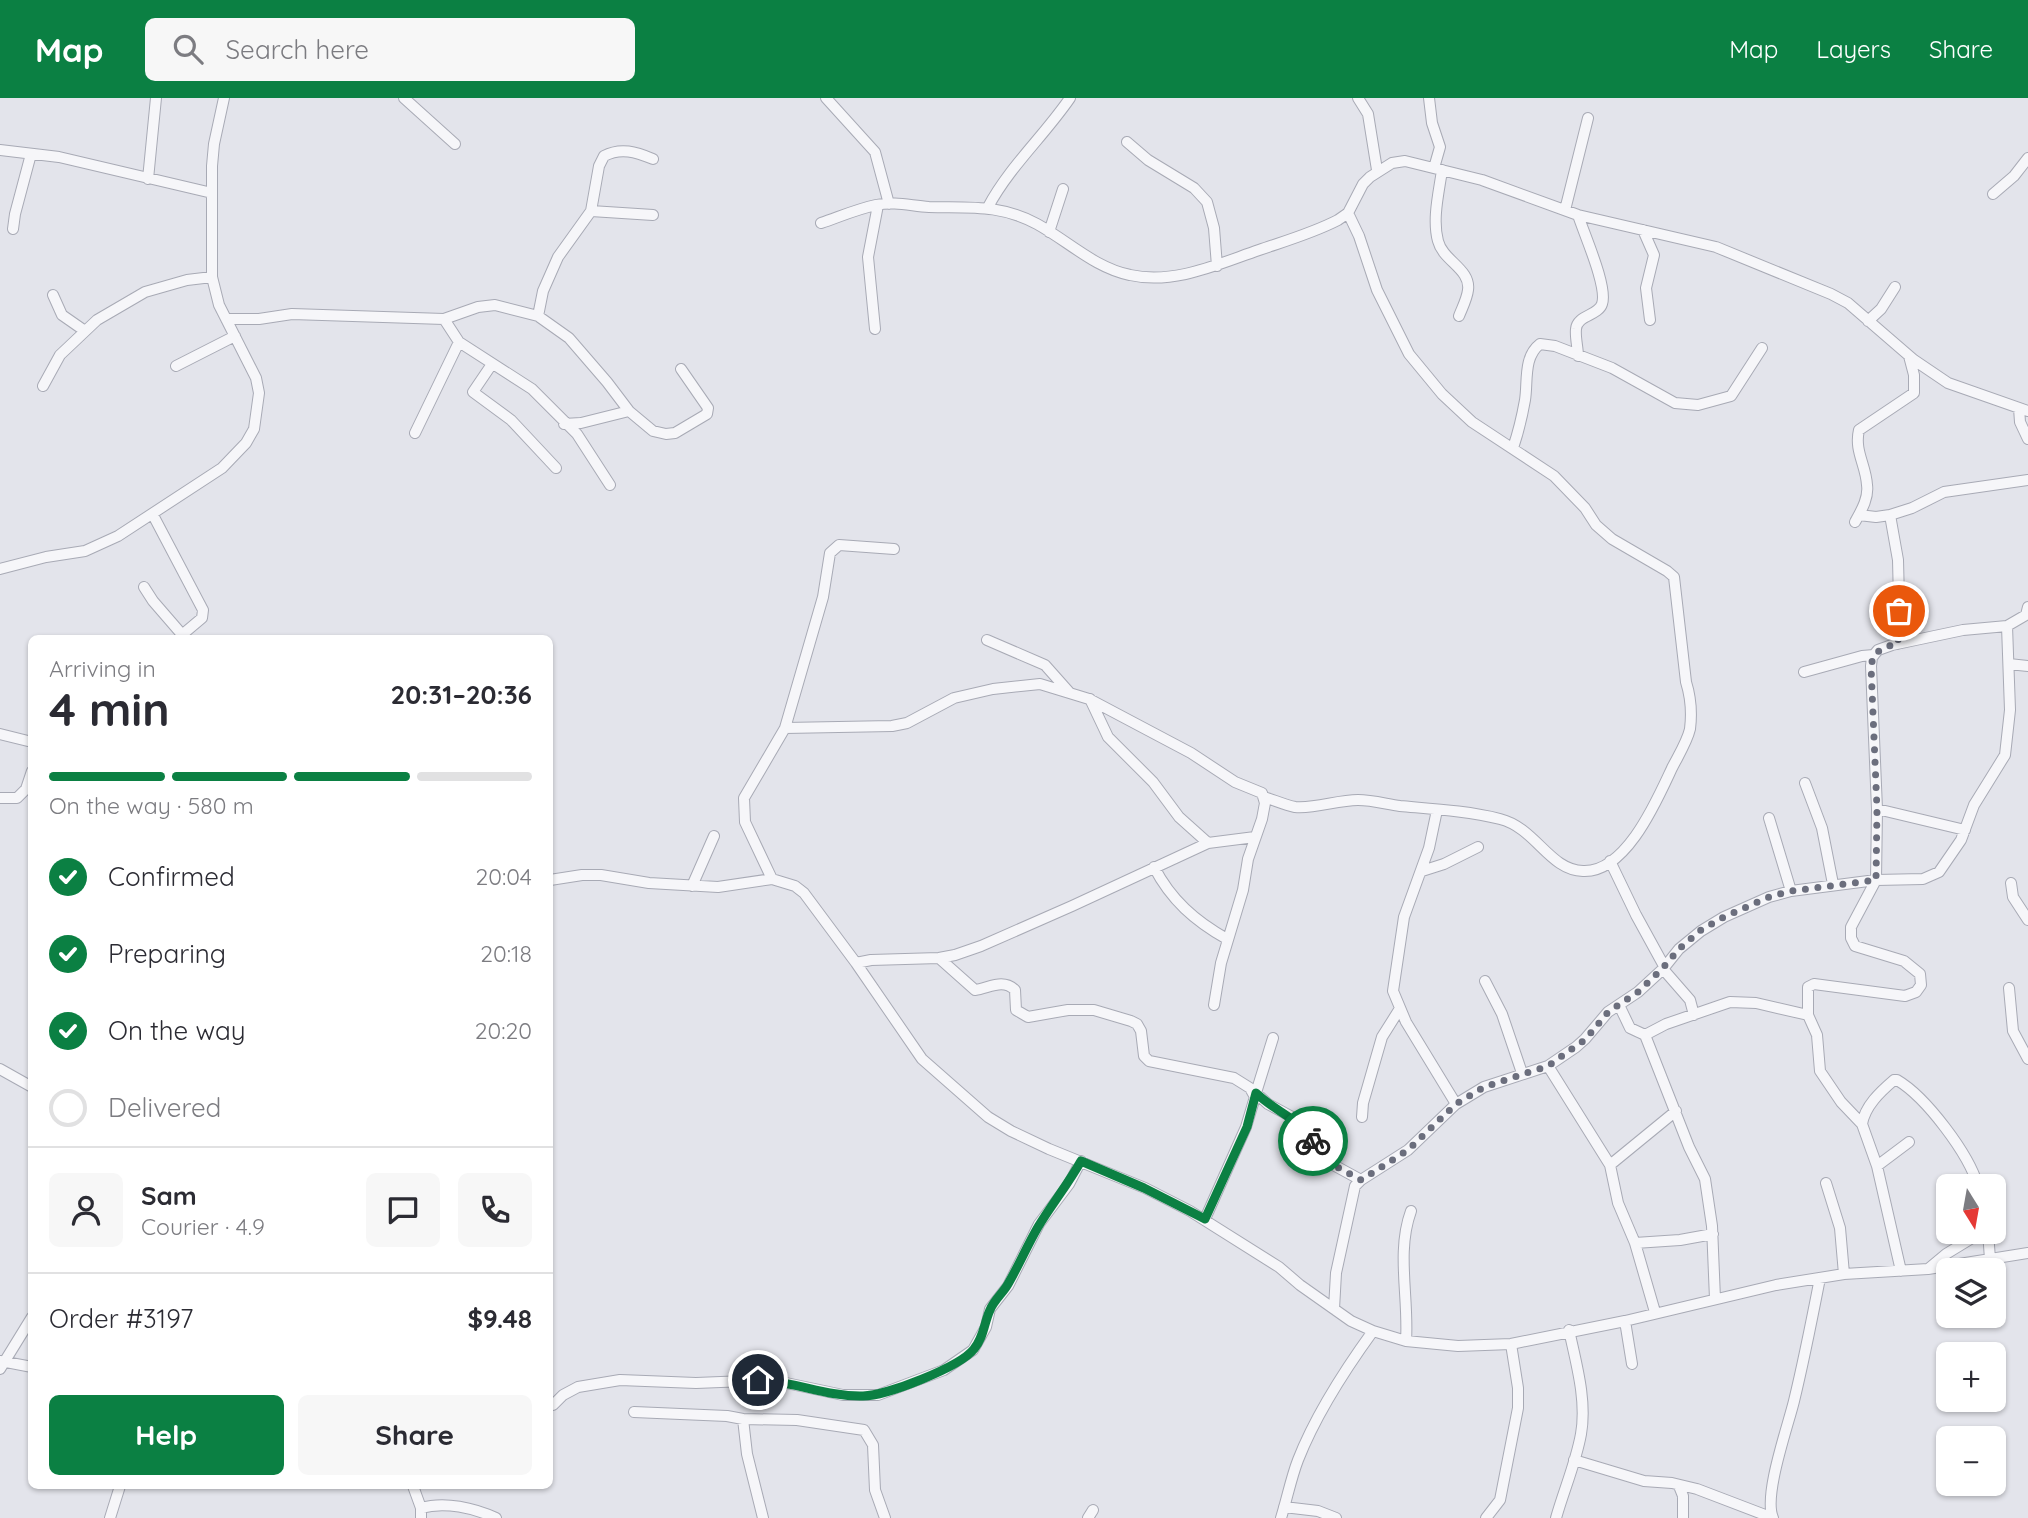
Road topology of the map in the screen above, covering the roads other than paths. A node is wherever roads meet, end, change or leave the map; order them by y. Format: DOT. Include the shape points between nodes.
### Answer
graph roads {
  1 [pos="156,98"];
  2 [pos="224,98"];
  3 [pos="404,98"];
  4 [pos="827,98"];
  5 [pos="1070,98"];
  6 [pos="1358,98"];
  7 [pos="1429,98"];
  8 [pos="1588,118"];
  9 [pos="1127,142"];
  10 [pos="455,144"];
  11 [pos="0,150"];
  12 [pos="31,154"];
  13 [pos="2028,158"];
  14 [pos="653,159"];
  15 [pos="1438,169"];
  16 [pos="1377,170"];
  17 [pos="148,179"];
  18 [pos="1063,189"];
  19 [pos="212,193"];
  20 [pos="1993,194"];
  21 [pos="883,204"];
  22 [pos="988,207"];
  23 [pos="1565,210"];
  24 [pos="591,211"];
  25 [pos="1348,213"];
  26 [pos="653,215"];
  27 [pos="1578,215"];
  28 [pos="821,223"];
  29 [pos="13,229"];
  30 [pos="1643,230"];
  31 [pos="1049,232"];
  32 [pos="1217,266"];
  33 [pos="212,277"];
  34 [pos="1895,287"];
  35 [pos="53,295"];
  36 [pos="538,316"];
  37 [pos="1459,316"];
  38 [pos="226,319"];
  39 [pos="444,319"];
  40 [pos="1650,320"];
  41 [pos="1868,321"];
  42 [pos="875,329"];
  43 [pos="85,331"];
  44 [pos="235,336"];
  45 [pos="459,342"];
  46 [pos="1762,348"];
  47 [pos="1909,355"];
  48 [pos="1578,356"];
  49 [pos="492,364"];
  50 [pos="176,366"];
  51 [pos="681,369"];
  52 [pos="43,386"];
  53 [pos="2023,410"];
  54 [pos="629,411"];
  55 [pos="564,424"];
  56 [pos="415,433"];
  57 [pos="2028,439"];
  58 [pos="1513,448"];
  59 [pos="556,468"];
  60 [pos="2028,480"];
  61 [pos="610,485"];
  62 [pos="153,515"];
  63 [pos="1890,516"];
  64 [pos="894,549"];
  65 [pos="0,569"];
  66 [pos="144,587"];
  67 [pos="2027,612"];
  68 [pos="2007,626"];
  69 [pos="182,635"];
  70 [pos="186,635"];
  71 [pos="987,640"];
  72 [pos="1898,644"];
  73 [pos="1874,655"];
  74 [pos="2009,664"];
  75 [pos="2028,666"];
  76 [pos="1804,672"];
  77 [pos="1070,693"];
  78 [pos="1089,699"];
  79 [pos="785,727"];
  80 [pos="0,734"];
  81 [pos="28,741"];
  82 [pos="28,783"];
  83 [pos="1805,783"];
  84 [pos="1264,797"];
  85 [pos="0,798"];
  86 [pos="1877,809"];
  87 [pos="1437,810"];
  88 [pos="1769,818"];
  89 [pos="1965,830"];
  90 [pos="714,836"];
  91 [pos="1255,837"];
  92 [pos="1208,843"];
  93 [pos="1478,847"];
  94 [pos="1610,861"];
  95 [pos="1154,867"];
  96 [pos="1422,871"];
  97 [pos="772,879"];
  98 [pos="553,880"];
  99 [pos="1876,880"];
  100 [pos="2011,883"];
  101 [pos="1833,884"];
  102 [pos="692,886"];
  103 [pos="1791,891"];
  104 [pos="2028,920"];
  105 [pos="1227,939"];
  106 [pos="939,958"];
  107 [pos="856,963"];
  108 [pos="1663,967"];
  109 [pos="1485,981"];
  110 [pos="2009,988"];
  111 [pos="1619,1004"];
  112 [pos="1214,1005"];
  113 [pos="1399,1010"];
  114 [pos="1808,1015"];
  115 [pos="1694,1016"];
  116 [pos="1645,1035"];
  117 [pos="1273,1038"];
  118 [pos="2028,1059"];
  119 [pos="1548,1066"];
  120 [pos="0,1069"];
  121 [pos="1522,1073"];
  122 [pos="28,1085"];
  123 [pos="1255,1095"];
  124 [pos="1456,1104"];
  125 [pos="1676,1111"];
  126 [pos="1362,1117"];
  127 [pos="1862,1124"];
  128 [pos="1909,1142"];
  129 [pos="1081,1161"];
  130 [pos="1610,1165"];
  131 [pos="1877,1166"];
  132 [pos="1973,1174"];
  133 [pos="1361,1180"];
  134 [pos="1826,1183"];
  135 [pos="1412,1211"];
  136 [pos="1205,1219"];
  137 [pos="1713,1234"];
  138 [pos="1635,1243"];
  139 [pos="1962,1244"];
  140 [pos="2028,1253"];
  141 [pos="1996,1258"];
  142 [pos="1936,1268"];
  143 [pos="1928,1269"];
  144 [pos="1901,1270"];
  145 [pos="1844,1273"];
  146 [pos="1820,1278"];
  147 [pos="1715,1299"];
  148 [pos="1334,1309"];
  149 [pos="1655,1312"];
  150 [pos="1625,1321"];
  151 [pos="28,1323"];
  152 [pos="1569,1330"];
  153 [pos="1373,1331"];
  154 [pos="1406,1341"];
  155 [pos="1511,1344"];
  156 [pos="1,1364"];
  157 [pos="1632,1364"];
  158 [pos="28,1367"];
  159 [pos="553,1405"];
  160 [pos="634,1412"];
  161 [pos="743,1419"];
  162 [pos="1574,1460"];
  163 [pos="1679,1486"];
  164 [pos="119,1489"];
  165 [pos="414,1489"];
  166 [pos="421,1513"];
  167 [pos="1283,1513"];
  168 [pos="110,1518"];
  169 [pos="496,1518"];
  170 [pos="763,1518"];
  171 [pos="884,1518"];
  172 [pos="1336,1518"];
  173 [pos="1486,1518"];
  174 [pos="1556,1518"];
  175 [pos="1683,1518"];
  176 [pos="1773,1518"];
  1 -- 17 [label="street"];
  2 -- 19 [label="street" via="214,144"];
  3 -- 10 [label="street"];
  4 -- 21 [label="street" via="875,152"];
  5 -- 22 [label="street" via="1000,184"];
  6 -- 16 [label="street" via="1368,114"];
  7 -- 15 [label="street" via="1440,147"];
  8 -- 23 [label="street"];
  9 -- 32 [label="street" via="1207,202"];
  11 -- 12 [label="street"];
  12 -- 17 [label="street" via="59,156"];
  12 -- 29 [label="street"];
  13 -- 20 [label="street"];
  14 -- 24 [label="street" via="625,151 604,156"];
  15 -- 16 [label="street" via="1405,161"];
  15 -- 23 [label="street"];
  15 -- 37 [label="street" via="1438,244 1468,281"];
  16 -- 25 [label="street" via="1363,184"];
  17 -- 19 [label="street"];
  18 -- 31 [label="street"];
  19 -- 33 [label="street"];
  21 -- 22 [label="street"];
  21 -- 28 [label="street"];
  21 -- 42 [label="street" via="871,234 869,257"];
  22 -- 31 [label="street" via="1007,211"];
  23 -- 27 [label="street"];
  24 -- 26 [label="street"];
  24 -- 36 [label="street" via="558,257"];
  25 -- 32 [label="street" via="1322,228"];
  25 -- 58 [label="street" via="1377,290 1409,354 1472,422"];
  27 -- 30 [label="street"];
  27 -- 48 [label="street" via="1594,257 1603,301 1600,309 1578,323"];
  30 -- 40 [label="street" via="1654,255 1646,288"];
  30 -- 41 [label="street" via="1716,247 1848,303"];
  31 -- 32 [label="street" via="1103,266 1132,276 1170,276"];
  33 -- 38 [label="street"];
  33 -- 43 [label="street" via="145,292"];
  34 -- 41 [label="street"];
  35 -- 43 [label="street" via="62,315"];
  36 -- 39 [label="street" via="495,305"];
  36 -- 54 [label="street" via="569,338"];
  38 -- 39 [label="street" via="292,314"];
  38 -- 44 [label="street"];
  39 -- 45 [label="street"];
  41 -- 47 [label="street"];
  43 -- 52 [label="street" via="60,355"];
  44 -- 50 [label="street"];
  44 -- 62 [label="street" via="256,378 254,429 222,468"];
  45 -- 49 [label="street"];
  45 -- 56 [label="street"];
  46 -- 48 [label="street" via="1731,396 1698,405 1675,403 1612,368"];
  47 -- 53 [label="street" via="1948,383"];
  47 -- 63 [label="street" via="1914,393 1859,430 1856,441 1868,488 1857,519"];
  48 -- 58 [label="street" via="1546,344 1534,348"];
  49 -- 55 [label="street" via="532,389"];
  49 -- 59 [label="street" via="473,392 511,420"];
  51 -- 54 [label="street" via="708,408 707,414 666,434 653,431"];
  53 -- 57 [label="street" via="2020,422"];
  54 -- 55 [label="street"];
  55 -- 61 [label="street" via="576,434"];
  58 -- 94 [label="street" via="1554,476 1612,539 1674,577 1690,695 1689,733 1656,803 1622,853"];
  60 -- 63 [label="street" via="1944,492"];
  62 -- 65 [label="street" via="100,546"];
  62 -- 70 [label="street" via="203,610 202,618"];
  63 -- 72 [label="street" via="1898,560"];
  64 -- 79 [label="street" via="833,548"];
  66 -- 69 [label="street"];
  67 -- 68 [label="street"];
  68 -- 72 [label="street"];
  68 -- 74 [label="street"];
  71 -- 77 [label="street" via="1045,665"];
  72 -- 73 [label="street"];
  73 -- 76 [label="street"];
  73 -- 86 [label="street"];
  74 -- 75 [label="street"];
  74 -- 89 [label="street" via="2005,755 1974,805"];
  77 -- 78 [label="street"];
  77 -- 79 [label="street" via="1032,683 954,698 892,726"];
  78 -- 84 [label="street"];
  78 -- 92 [label="street" via="1108,737"];
  79 -- 97 [label="street" via="744,798 745,822"];
  80 -- 81 [label="street"];
  82 -- 85 [label="street" via="17,798"];
  83 -- 101 [label="street" via="1822,828"];
  84 -- 87 [label="street" via="1293,807 1359,800"];
  84 -- 91 [label="street"];
  86 -- 89 [label="street"];
  86 -- 99 [label="street"];
  87 -- 94 [label="street" via="1514,823 1562,865 1582,872"];
  87 -- 96 [label="street"];
  88 -- 103 [label="street"];
  89 -- 99 [label="street" via="1948,860 1932,876"];
  90 -- 102 [label="street"];
  91 -- 92 [label="street"];
  91 -- 105 [label="street"];
  92 -- 95 [label="street"];
  93 -- 96 [label="street"];
  94 -- 108 [label="street"];
  95 -- 105 [label="street" via="1182,908"];
  95 -- 106 [label="street" via="981,946"];
  96 -- 113 [label="street" via="1404,917 1396,962 1394,991"];
  97 -- 102 [label="street"];
  97 -- 107 [label="street" via="804,893"];
  98 -- 102 [label="street" via="601,875"];
  99 -- 101 [label="street"];
  99 -- 114 [label="street" via="1851,927 1851,938 1855,946 1904,961 1920,974 1921,985 1905,996 1814,984 1808,987"];
  100 -- 104 [label="street" via="2013,897"];
  101 -- 103 [label="street"];
  103 -- 108 [label="street" via="1701,930"];
  105 -- 112 [label="street"];
  106 -- 107 [label="street"];
  106 -- 123 [label="street" via="975,990 1010,985 1021,1014 1094,1010 1131,1021 1141,1031 1144,1056 1149,1061 1234,1078"];
  107 -- 129 [label="street" via="922,1059 942,1078 1011,1131"];
  108 -- 111 [label="street"];
  108 -- 115 [label="street" via="1690,1000"];
  109 -- 121 [label="street"];
  110 -- 118 [label="street" via="2014,1031"];
  111 -- 116 [label="street" via="1630,1028"];
  111 -- 119 [label="street" via="1585,1040"];
  113 -- 124 [label="street"];
  113 -- 126 [label="street" via="1382,1037"];
  114 -- 115 [label="street" via="1743,1002 1717,1005"];
  114 -- 127 [label="street" via="1817,1035 1820,1071"];
  115 -- 116 [label="street"];
  116 -- 125 [label="street"];
  117 -- 123 [label="street"];
  119 -- 121 [label="street"];
  119 -- 130 [label="street"];
  120 -- 122 [label="street"];
  121 -- 124 [label="street"];
  123 -- 133 [label="street" via="1305,1128 1328,1162"];
  123 -- 136 [label="street" via="1247,1127"];
  124 -- 133 [label="street" via="1408,1150"];
  125 -- 130 [label="street"];
  125 -- 137 [label="street" via="1705,1179"];
  127 -- 131 [label="street"];
  127 -- 132 [label="street" via="1875,1099 1897,1080 1950,1134"];
  128 -- 131 [label="street"];
  129 -- 136 [label="street"];
  129 -- 159 [label="street" via="990,1309 973,1350 944,1370 878,1395 823,1391 772,1380 620,1380 578,1387"];
  130 -- 138 [label="street" via="1618,1202"];
  131 -- 144 [label="street"];
  133 -- 148 [label="street" via="1355,1186 1348,1215"];
  134 -- 145 [label="street" via="1840,1228"];
  135 -- 154 [label="street" via="1404,1238"];
  136 -- 148 [label="street"];
  137 -- 138 [label="street"];
  137 -- 147 [label="street"];
  138 -- 149 [label="street"];
  139 -- 143 [label="street"];
  140 -- 141 [label="street"];
  142 -- 143 [label="street"];
  143 -- 144 [label="street"];
  144 -- 145 [label="street"];
  145 -- 146 [label="street"];
  146 -- 147 [label="street"];
  146 -- 176 [label="street" via="1776,1466"];
  147 -- 149 [label="street"];
  148 -- 153 [label="street"];
  149 -- 150 [label="street"];
  150 -- 152 [label="street"];
  150 -- 157 [label="street"];
  151 -- 156 [label="street"];
  152 -- 155 [label="street"];
  152 -- 162 [label="street" via="1583,1417"];
  153 -- 154 [label="street"];
  153 -- 167 [label="street" via="1347,1367 1298,1460"];
  154 -- 155 [label="street" via="1458,1346"];
  155 -- 173 [label="street" via="1518,1408 1504,1488"];
  156 -- 158 [label="street"];
  160 -- 161 [label="street"];
  161 -- 170 [label="street"];
  161 -- 171 [label="street" via="797,1420 864,1430 873,1445 875,1490"];
  162 -- 163 [label="street" via="1644,1481"];
  162 -- 174 [label="street"];
  163 -- 175 [label="street"];
  163 -- 176 [label="street"];
  164 -- 168 [label="street"];
  165 -- 166 [label="street"];
  166 -- 169 [label="street" via="434,1504"];
  167 -- 172 [label="street" via="1318,1511"];
}
